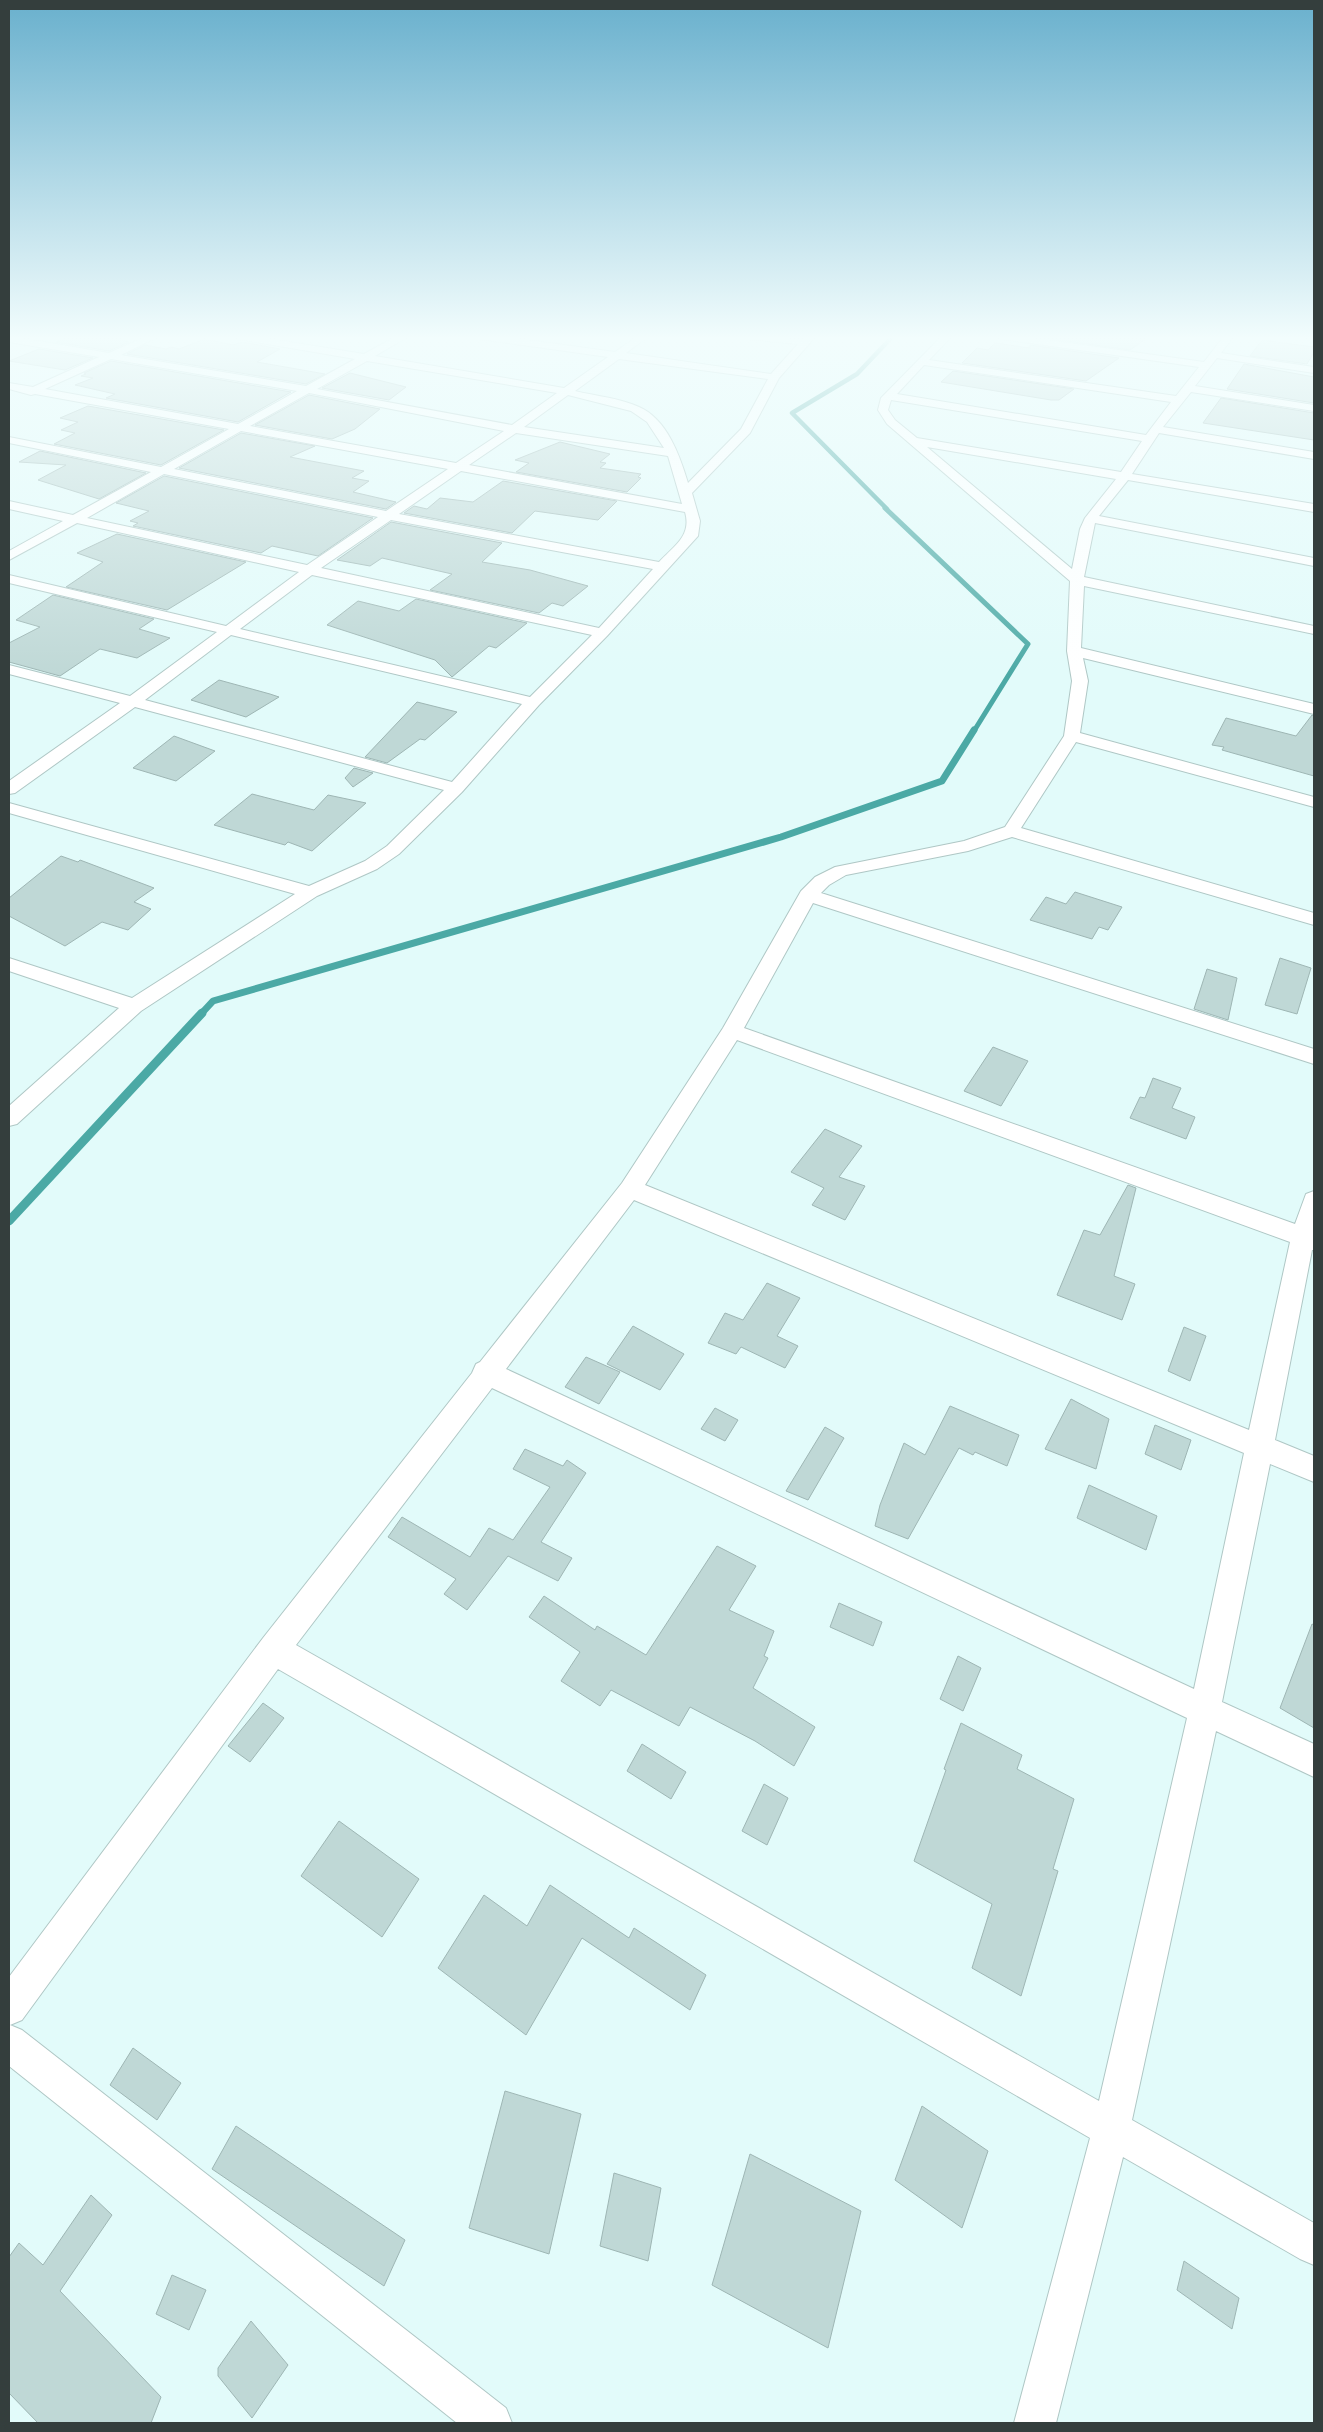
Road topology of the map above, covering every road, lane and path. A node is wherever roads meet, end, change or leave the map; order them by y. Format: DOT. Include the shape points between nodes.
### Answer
graph roads {
  1 [pos="57,449"];
  2 [pos="199,449"];
  3 [pos="362,449"];
  4 [pos="484,449"];
  5 [pos="650,449"];
  6 [pos="671,449"];
  7 [pos="727,449"];
  8 [pos="923,449"];
  9 [pos="963,449"];
  10 [pos="1143,449"];
  11 [pos="1266,449"];
  12 [pos="673,453"];
  13 [pos="1314,456"];
  14 [pos="458,467"];
  15 [pos="162,470"];
  16 [pos="1124,477"];
  17 [pos="685,493"];
  18 [pos="9,505"];
  19 [pos="1314,508"];
  20 [pos="690,509"];
  21 [pos="386,516"];
  22 [pos="1091,518"];
  23 [pos="76,519"];
  24 [pos="9,556"];
  25 [pos="1314,562"];
  26 [pos="662,567"];
  27 [pos="312,569"];
  28 [pos="9,579"];
  29 [pos="1077,580"];
  30 [pos="1314,630"];
  31 [pos="225,632"];
  32 [pos="602,633"];
  33 [pos="1074,651"];
  34 [pos="9,669"];
  35 [pos="134,701"];
  36 [pos="533,702"];
  37 [pos="1314,708"];
  38 [pos="1072,736"];
  39 [pos="456,788"];
  40 [pos="9,789"];
  41 [pos="1314,802"];
  42 [pos="9,808"];
  43 [pos="1011,831"];
  44 [pos="310,892"];
  45 [pos="808,895"];
  46 [pos="1314,919"];
  47 [pos="9,964"];
  48 [pos="134,1006"];
  49 [pos="732,1031"];
  50 [pos="1314,1057"];
  51 [pos="9,1118"];
  52 [pos="630,1189"];
  53 [pos="1314,1200"];
  54 [pos="1309,1239"];
  55 [pos="485,1372"];
  56 [pos="1261,1447"];
  57 [pos="1314,1469"];
  58 [pos="274,1649"];
  59 [pos="1205,1710"];
  60 [pos="1314,1762"];
  61 [pos="9,2007"];
  62 [pos="9,2043"];
  63 [pos="1110,2130"];
  64 [pos="1314,2245"];
  65 [pos="492,2423"];
  66 [pos="1035,2423"];
  1 -- 15 [label="street"];
  2 -- 15 [label="street"];
  3 -- 14 [label="street"];
  4 -- 14 [label="street"];
  5 -- 12 [label="street"];
  6 -- 12 [label="street"];
  7 -- 17 [label="street"];
  8 -- 29 [label="street"];
  9 -- 16 [label="street"];
  10 -- 16 [label="street"];
  11 -- 13 [label="street"];
  12 -- 17 [label="street"];
  14 -- 20 [label="street"];
  14 -- 21 [label="street"];
  15 -- 21 [label="street"];
  15 -- 23 [label="street"];
  16 -- 19 [label="street"];
  16 -- 22 [label="street"];
  17 -- 20 [label="street"];
  18 -- 23 [label="street"];
  20 -- 26 [label="street" via="693,533"];
  21 -- 26 [label="street"];
  21 -- 27 [label="street"];
  22 -- 25 [label="street"];
  22 -- 29 [label="street"];
  23 -- 24 [label="street"];
  23 -- 27 [label="street"];
  26 -- 32 [label="street"];
  27 -- 31 [label="street"];
  27 -- 32 [label="street"];
  28 -- 31 [label="street"];
  29 -- 30 [label="street"];
  29 -- 33 [label="street"];
  31 -- 35 [label="street"];
  31 -- 36 [label="street"];
  32 -- 36 [label="street"];
  33 -- 37 [label="street"];
  33 -- 38 [label="street" via="1080,681"];
  34 -- 35 [label="street"];
  35 -- 39 [label="street"];
  35 -- 40 [label="street"];
  36 -- 39 [label="street"];
  38 -- 41 [label="street"];
  38 -- 43 [label="street"];
  39 -- 44 [label="street" via="393,850 371,865"];
  42 -- 44 [label="street"];
  43 -- 45 [label="street" via="968,846 841,871 822,881"];
  43 -- 46 [label="street"];
  44 -- 48 [label="street"];
  45 -- 49 [label="street"];
  45 -- 50 [label="street"];
  47 -- 48 [label="street"];
  48 -- 51 [label="street"];
  49 -- 52 [label="street"];
  49 -- 54 [label="street"];
  52 -- 55 [label="street"];
  52 -- 56 [label="street"];
  53 -- 54 [label="street"];
  54 -- 56 [label="street"];
  55 -- 58 [label="street"];
  55 -- 59 [label="street"];
  56 -- 57 [label="street"];
  56 -- 59 [label="street"];
  58 -- 61 [label="street"];
  58 -- 63 [label="street"];
  59 -- 60 [label="street"];
  59 -- 63 [label="street"];
  62 -- 65 [label="street"];
  63 -- 64 [label="street"];
  63 -- 66 [label="street"];
}
